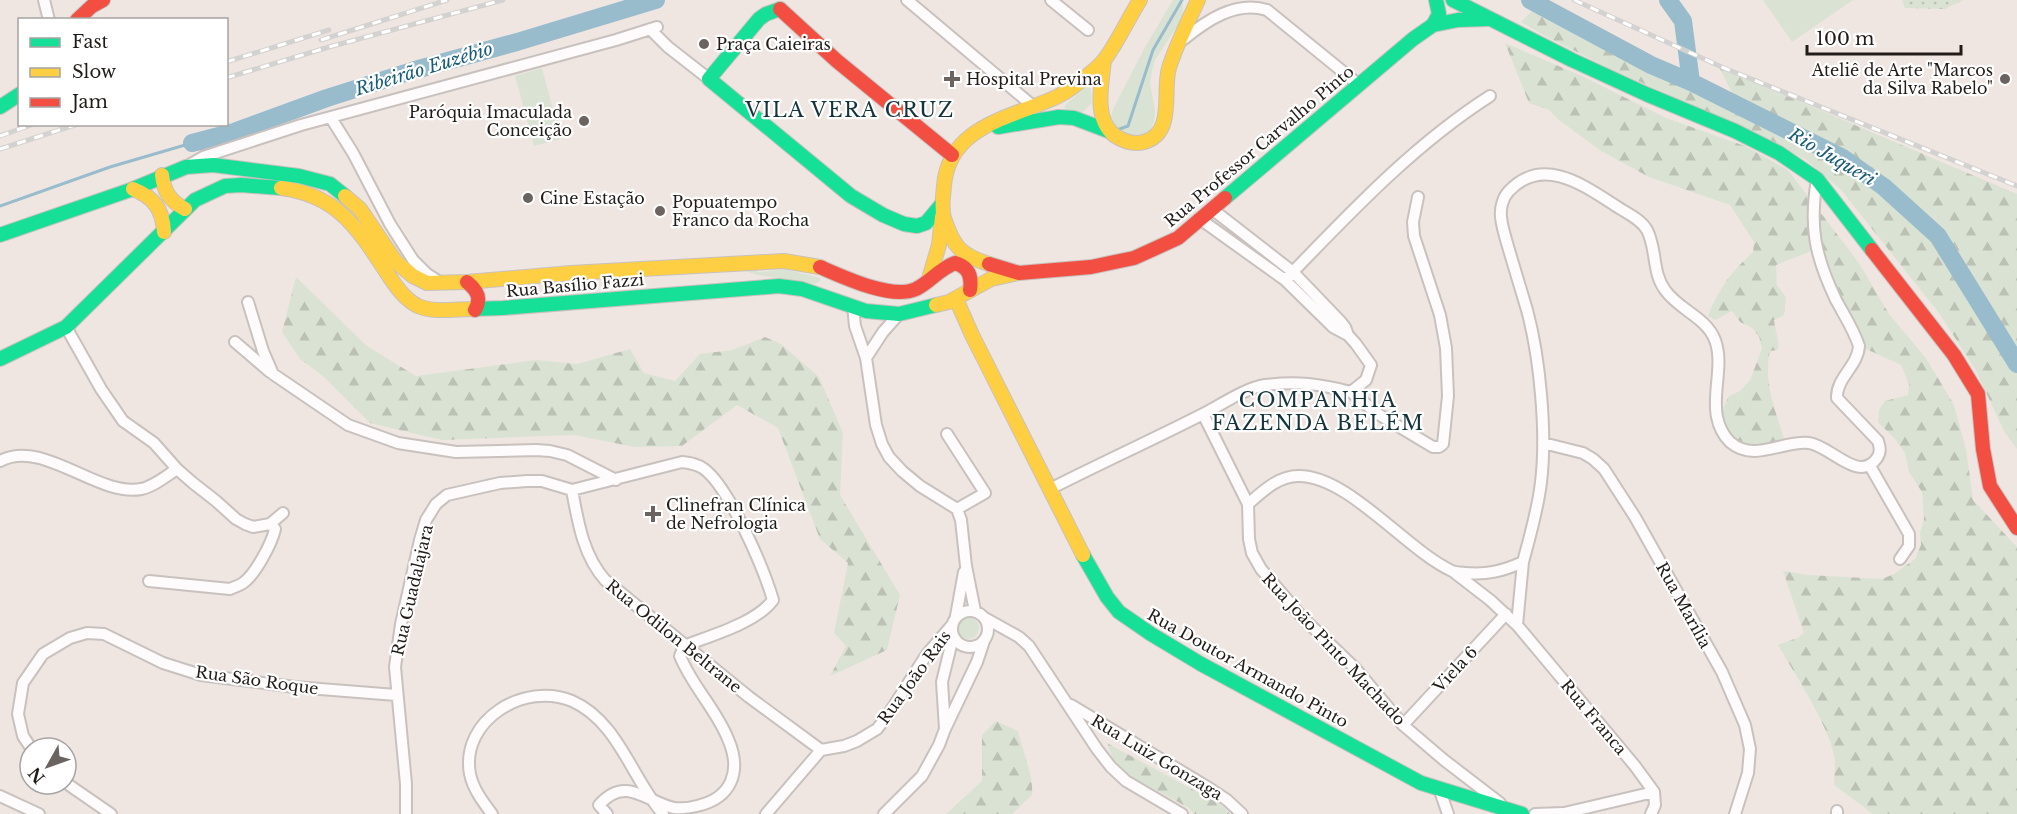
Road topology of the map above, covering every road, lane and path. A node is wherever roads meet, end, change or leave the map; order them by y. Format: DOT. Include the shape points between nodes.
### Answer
graph roads {
  1 [pos="44,0"];
  2 [pos="103,0"];
  3 [pos="907,0"];
  4 [pos="1051,0"];
  5 [pos="1140,0"];
  6 [pos="1198,0"];
  7 [pos="1436,0"];
  8 [pos="1453,0"];
  9 [pos="784,4"];
  10 [pos="48,18"];
  11 [pos="79,18"];
  12 [pos="1488,19"];
  13 [pos="1433,25"];
  14 [pos="1088,30"];
  15 [pos="1180,42"];
  16 [pos="1105,58"];
  17 [pos="709,79"];
  18 [pos="1358,84"];
  19 [pos="18,95"];
  20 [pos="1490,96"];
  21 [pos="1033,106"];
  22 [pos="0,107"];
  23 [pos="331,118"];
  24 [pos="983,128"];
  25 [pos="1111,132"];
  26 [pos="952,155"];
  27 [pos="186,167"];
  28 [pos="162,175"];
  29 [pos="1816,179"];
  30 [pos="133,189"];
  31 [pos="1418,197"];
  32 [pos="185,209"];
  33 [pos="1212,209"];
  34 [pos="942,211"];
  35 [pos="1200,219"];
  36 [pos="164,232"];
  37 [pos="0,235"];
  38 [pos="1019,273"];
  39 [pos="839,274"];
  40 [pos="1289,276"];
  41 [pos="496,279"];
  42 [pos="928,279"];
  43 [pos="467,282"];
  44 [pos="442,284"];
  45 [pos="860,284"];
  46 [pos="970,290"];
  47 [pos="832,298"];
  48 [pos="956,299"];
  49 [pos="248,302"];
  50 [pos="853,306"];
  51 [pos="503,308"];
  52 [pos="476,309"];
  53 [pos="898,314"];
  54 [pos="66,327"];
  55 [pos="235,342"];
  56 [pos="866,358"];
  57 [pos="0,359"];
  58 [pos="273,374"];
  59 [pos="1351,392"];
  60 [pos="1203,414"];
  61 [pos="947,434"];
  62 [pos="1543,443"];
  63 [pos="0,461"];
  64 [pos="1870,466"];
  65 [pos="177,469"];
  66 [pos="616,480"];
  67 [pos="1050,489"];
  68 [pos="572,490"];
  69 [pos="1248,504"];
  70 [pos="957,509"];
  71 [pos="283,513"];
  72 [pos="270,524"];
  73 [pos="2017,528"];
  74 [pos="1900,559"];
  75 [pos="1523,562"];
  76 [pos="966,566"];
  77 [pos="1453,572"];
  78 [pos="149,581"];
  79 [pos="975,611"];
  80 [pos="1506,614"];
  81 [pos="985,618"];
  82 [pos="954,621"];
  83 [pos="1517,625"];
  84 [pos="1014,634"];
  85 [pos="953,637"];
  86 [pos="984,640"];
  87 [pos="684,646"];
  88 [pos="396,695"];
  89 [pos="1069,704"];
  90 [pos="1403,725"];
  91 [pos="945,729"];
  92 [pos="23,736"];
  93 [pos="821,750"];
  94 [pos="78,791"];
  95 [pos="1440,791"];
  96 [pos="1654,792"];
  97 [pos="0,796"];
  98 [pos="651,801"];
  99 [pos="1505,807"];
  100 [pos="598,809"];
  101 [pos="39,814"];
  102 [pos="111,814"];
  103 [pos="406,814"];
  104 [pos="492,814"];
  105 [pos="607,814"];
  106 [pos="663,814"];
  107 [pos="766,814"];
  108 [pos="884,814"];
  109 [pos="1182,814"];
  110 [pos="1242,814"];
  111 [pos="1448,814"];
  112 [pos="1522,814"];
  113 [pos="1535,814"];
  114 [pos="1651,814"];
  115 [pos="1735,814"];
  1 -- 10 [label="street"];
  2 -- 11 [label="main road"];
  3 -- 21 [label="street"];
  4 -- 14 [label="street"];
  5 -- 16 [label="main road"];
  6 -- 15 [label="main road"];
  7 -- 13 [label="main road" via="1439,14"];
  8 -- 12 [label="main road"];
  9 -- 17 [label="main road" via="759,20"];
  9 -- 26 [label="main road" via="837,61"];
  12 -- 13 [label="main road, Rua Professor Carvalho Pinto"];
  12 -- 29 [label="main road" via="1790,158"];
  13 -- 18 [label="main road, Rua Professor Carvalho Pinto"];
  15 -- 18 [label="street" via="1214,14 1254,4 1267,10"];
  15 -- 25 [label="main road" via="1166,76 1165,118 1159,132 1140,144"];
  16 -- 21 [label="main road" via="1068,92"];
  16 -- 25 [label="main road" via="1102,109"];
  17 -- 23 [label="street" via="668,47 654,28"];
  17 -- 34 [label="main road" via="851,196 883,215 917,226"];
  18 -- 33 [label="main road, Rua Professor Carvalho Pinto"];
  19 -- 22 [label="main road"];
  20 -- 40 [label="street" via="1458,117 1384,181"];
  21 -- 24 [label="main road"];
  23 -- 27 [label="street" via="203,157"];
  23 -- 44 [label="street" via="413,260"];
  24 -- 25 [label="main road" via="1059,117 1074,118"];
  24 -- 26 [label="main road"];
  26 -- 34 [label="main road" via="945,173"];
  27 -- 28 [label="main road, Rua Basílio Fazzi"];
  27 -- 44 [label="main road, Rua Basílio Fazzi" via="221,166 330,184 360,209 396,262 427,283"];
  28 -- 30 [label="main road, Rua Basílio Fazzi"];
  28 -- 32 [label="main road" via="166,195"];
  29 -- 64 [label="street" via="1812,209 1815,242 1826,277 1859,346 1837,398 1878,441 1880,453"];
  29 -- 73 [label="main road" via="1966,373 1978,394 1990,486"];
  30 -- 36 [label="main road" via="156,203"];
  30 -- 37 [label="main road, Rua Basílio Fazzi"];
  31 -- 59 [label="street" via="1414,236 1440,315 1446,348 1448,396 1443,444 1433,447 1378,414"];
  32 -- 36 [label="main road"];
  32 -- 52 [label="main road, Rua Basílio Fazzi" via="225,186 285,188 324,200 349,220 393,284 416,305 430,310"];
  33 -- 35 [label="main road, Rua Professor Carvalho Pinto"];
  33 -- 40 [label="street"];
  34 -- 38 [label="main road" via="954,245 967,257"];
  34 -- 42 [label="main road" via="939,245"];
  35 -- 38 [label="main road, Rua Professor Carvalho Pinto" via="1178,238 1134,258 1091,267"];
  35 -- 40 [label="street"];
  36 -- 54 [label="main road"];
  38 -- 46 [label="main road, Rua Professor Carvalho Pinto" via="997,277"];
  39 -- 41 [label="main road, Rua Basílio Fazzi" via="807,263 772,261"];
  39 -- 45 [label="main road, Rua Basílio Fazzi"];
  39 -- 47 [label="main road" via="840,286"];
  40 -- 59 [label="street" via="1333,327 1348,335 1371,365 1366,380"];
  41 -- 43 [label="main road, Rua Basílio Fazzi"];
  41 -- 51 [label="main road" via="491,291"];
  42 -- 45 [label="main road, Rua Basílio Fazzi" via="907,292"];
  42 -- 46 [label="main road, Rua Basílio Fazzi" via="950,264 960,263 970,275"];
  43 -- 44 [label="main road, Rua Basílio Fazzi"];
  43 -- 52 [label="main road" via="478,295"];
  45 -- 50 [label="main road"];
  46 -- 48 [label="main road, Rua Basílio Fazzi"];
  47 -- 50 [label="main road, Rua Basílio Fazzi"];
  47 -- 51 [label="main road, Rua Basílio Fazzi" via="802,289 770,286"];
  48 -- 53 [label="main road, Rua Basílio Fazzi"];
  48 -- 67 [label="main road, Rua Doutor Armando Pinto"];
  49 -- 58 [label="street"];
  50 -- 53 [label="main road, Rua Basílio Fazzi"];
  50 -- 56 [label="street"];
  51 -- 52 [label="main road, Rua Basílio Fazzi"];
  53 -- 56 [label="street"];
  54 -- 57 [label="main road"];
  54 -- 65 [label="street" via="114,410 129,427 154,443"];
  55 -- 58 [label="street"];
  56 -- 70 [label="street" via="882,444 920,486"];
  58 -- 66 [label="street" via="348,425 398,444 456,452 550,451 567,455"];
  59 -- 60 [label="street" via="1300,382 1263,386"];
  60 -- 67 [label="street"];
  60 -- 69 [label="street"];
  61 -- 70 [label="street" via="985,493"];
  62 -- 64 [label="street" via="1535,346 1501,217 1503,200 1516,185 1534,175 1547,174 1575,180 1647,230 1664,290 1702,321 1717,344 1716,414 1719,427 1733,445 1757,451 1811,443 1854,466"];
  62 -- 75 [label="street" via="1541,483"];
  62 -- 115 [label="street, Rua Marília" via="1583,453 1604,469 1635,516 1722,672 1745,725 1750,748 1748,773"];
  63 -- 65 [label="street" via="9,456 27,456 115,488 133,490 143,489"];
  64 -- 74 [label="street" via="1909,534 1909,546"];
  65 -- 72 [label="street" via="236,519 253,526"];
  66 -- 68 [label="street, Rua Guadalajara"];
  66 -- 87 [label="street, Rua Guadalajara" via="682,462 703,468 723,489 767,580 773,600 760,614"];
  67 -- 95 [label="main road, Rua Doutor Armando Pinto" via="1083,556 1119,612 1201,664"];
  68 -- 87 [label="street, Rua Odilon Beltrane" via="580,531 595,568 619,594"];
  68 -- 88 [label="street, Rua Guadalajara" via="527,480 447,495 436,504 420,540 401,624"];
  69 -- 77 [label="street" via="1274,482 1298,476 1320,480 1349,495"];
  69 -- 90 [label="street, Rua João Pinto Machado" via="1249,539 1261,569"];
  70 -- 76 [label="street, Rua João Rais"];
  71 -- 72 [label="street"];
  72 -- 78 [label="street" via="275,529 273,540 242,584 230,589"];
  75 -- 77 [label="street" via="1494,573"];
  75 -- 83 [label="street"];
  76 -- 79 [label="street, Rua João Rais"];
  76 -- 82 [label="street, Rua João Rais"];
  77 -- 80 [label="street, Rua Franca"];
  79 -- 81 [label="street"];
  79 -- 82 [label="street" via="964,611"];
  80 -- 83 [label="street, Rua Franca"];
  80 -- 90 [label="street, Viela 6"];
  81 -- 84 [label="street"];
  81 -- 86 [label="street" via="988,630"];
  82 -- 85 [label="street"];
  82 -- 93 [label="street, Rua João Rais" via="877,729 844,746"];
  83 -- 96 [label="street, Rua Franca"];
  84 -- 86 [label="street"];
  84 -- 89 [label="street" via="1029,646"];
  85 -- 86 [label="street" via="967,648"];
  85 -- 91 [label="street" via="942,682"];
  86 -- 91 [label="street"];
  87 -- 93 [label="street, Rua Odilon Beltrane"];
  87 -- 98 [label="street" via="682,663 725,731 732,748 734,771 727,789 711,803 683,809"];
  88 -- 92 [label="street, Rua São Roque" via="201,675 163,663 104,634 87,633 43,654 23,683 18,714"];
  88 -- 103 [label="street"];
  89 -- 109 [label="street" via="1097,749 1126,782"];
  89 -- 110 [label="street, Rua Luiz Gonzaga" via="1209,788"];
  90 -- 99 [label="street, Rua João Pinto Machado"];
  91 -- 108 [label="street" via="922,776"];
  93 -- 107 [label="street"];
  94 -- 102 [label="street"];
  95 -- 99 [label="main road, Rua Doutor Armando Pinto"];
  95 -- 111 [label="street"];
  96 -- 113 [label="street" via="1564,813"];
  96 -- 114 [label="street"];
  97 -- 101 [label="street"];
  98 -- 100 [label="street" via="620,791 610,795"];
  98 -- 104 [label="street" via="604,723 572,701 534,695 514,702 489,719 470,746 474,786"];
  98 -- 106 [label="street"];
  99 -- 112 [label="main road, Rua Doutor Armando Pinto"];
  100 -- 105 [label="street"];
}
